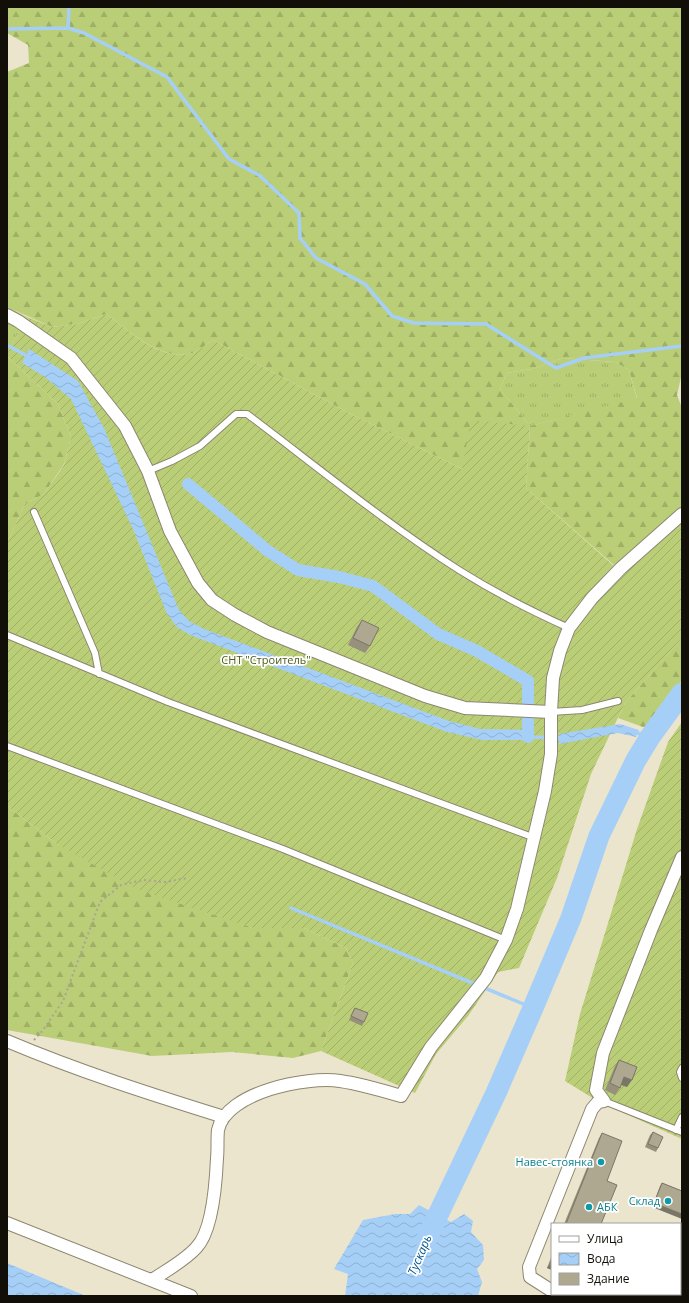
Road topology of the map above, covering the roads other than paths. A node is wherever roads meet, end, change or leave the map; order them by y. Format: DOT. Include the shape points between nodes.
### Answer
graph roads {
  1 [pos="7,315"];
  2 [pos="148,471"];
  3 [pos="34,512"];
  4 [pos="682,514"];
  5 [pos="569,628"];
  6 [pos="7,635"];
  7 [pos="99,674"];
  8 [pos="618,701"];
  9 [pos="551,712"];
  10 [pos="7,746"];
  11 [pos="535,838"];
  12 [pos="682,857"];
  13 [pos="506,940"];
  14 [pos="7,1041"];
  15 [pos="682,1068"];
  16 [pos="682,1078"];
  17 [pos="604,1101"];
  18 [pos="224,1117"];
  19 [pos="682,1117"];
  20 [pos="679,1131"];
  21 [pos="7,1223"];
  22 [pos="152,1280"];
  23 [pos="551,1290"];
  24 [pos="191,1296"];
  1 -- 2 [label="street" via="71,358 125,426"];
  2 -- 5 [label="lane" via="200,446 236,414 247,414 459,570 520,606"];
  2 -- 9 [label="street" via="170,531 198,583 212,600 235,615 267,632 426,696 464,708"];
  3 -- 7 [label="lane" via="95,653"];
  4 -- 5 [label="street" via="621,568 592,598"];
  5 -- 9 [label="street" via="560,651 554,678"];
  6 -- 7 [label="lane"];
  7 -- 11 [label="lane" via="175,705"];
  8 -- 9 [label="lane" via="582,710"];
  9 -- 11 [label="street" via="551,754"];
  10 -- 13 [label="lane" via="283,849"];
  11 -- 13 [label="street" via="517,909"];
  12 -- 17 [label="street" via="604,1053 596,1090"];
  13 -- 18 [label="street" via="486,978 431,1047 401,1096 338,1080 297,1083 263,1091 243,1101"];
  14 -- 18 [label="street" via="54,1061"];
  15 -- 16 [label="lane"];
  17 -- 20 [label="lane"];
  17 -- 23 [label="street" via="598,1102 592,1109 529,1267 530,1277"];
  18 -- 22 [label="street" via="218,1130 216,1178 208,1225 197,1248"];
  19 -- 20 [label="lane"];
  21 -- 22 [label="street"];
  22 -- 24 [label="street"];
}
